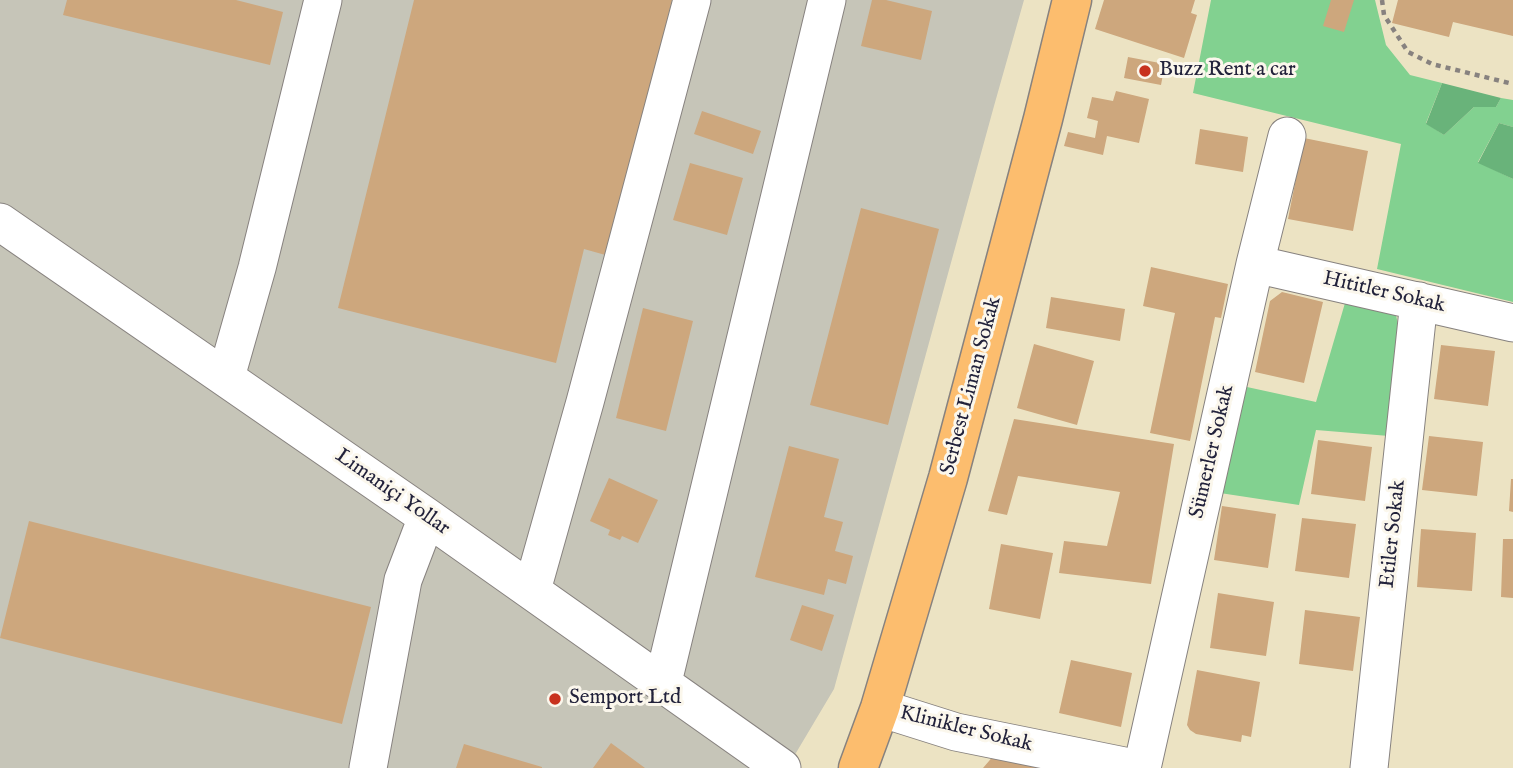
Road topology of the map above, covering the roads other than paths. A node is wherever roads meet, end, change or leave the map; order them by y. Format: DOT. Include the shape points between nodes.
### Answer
graph roads {
  1 [pos="323,0"];
  2 [pos="692,0"];
  3 [pos="827,0"];
  4 [pos="1072,0"];
  5 [pos="1287,136"];
  6 [pos="0,222"];
  7 [pos="1255,264"];
  8 [pos="1419,301"];
  9 [pos="1513,323"];
  10 [pos="226,377"];
  11 [pos="427,517"];
  12 [pos="532,590"];
  13 [pos="663,682"];
  14 [pos="880,708"];
  15 [pos="368,768"];
  16 [pos="782,768"];
  17 [pos="858,768"];
  18 [pos="1134,768"];
  19 [pos="1142,768"];
  20 [pos="1369,768"];
  1 -- 10 [label="street"];
  2 -- 12 [label="street"];
  3 -- 13 [label="street"];
  4 -- 14 [label="main road, Serbest Liman Sokak" via="948,478"];
  5 -- 7 [label="street, Sümerler Sokak"];
  6 -- 10 [label="street, Limaniçi Yollar"];
  7 -- 8 [label="street, Hititler Sokak"];
  7 -- 19 [label="street, Sümerler Sokak"];
  8 -- 9 [label="street, Hititler Sokak"];
  8 -- 20 [label="street, Etiler Sokak"];
  10 -- 11 [label="street, Limaniçi Yollar"];
  11 -- 12 [label="street, Limaniçi Yollar"];
  11 -- 15 [label="street" via="403,580"];
  12 -- 13 [label="street, Limaniçi Yollar"];
  13 -- 16 [label="street, Limaniçi Yollar"];
  14 -- 17 [label="main road, Serbest Liman Sokak"];
  14 -- 18 [label="street, Klinikler Sokak" via="956,732"];
}
